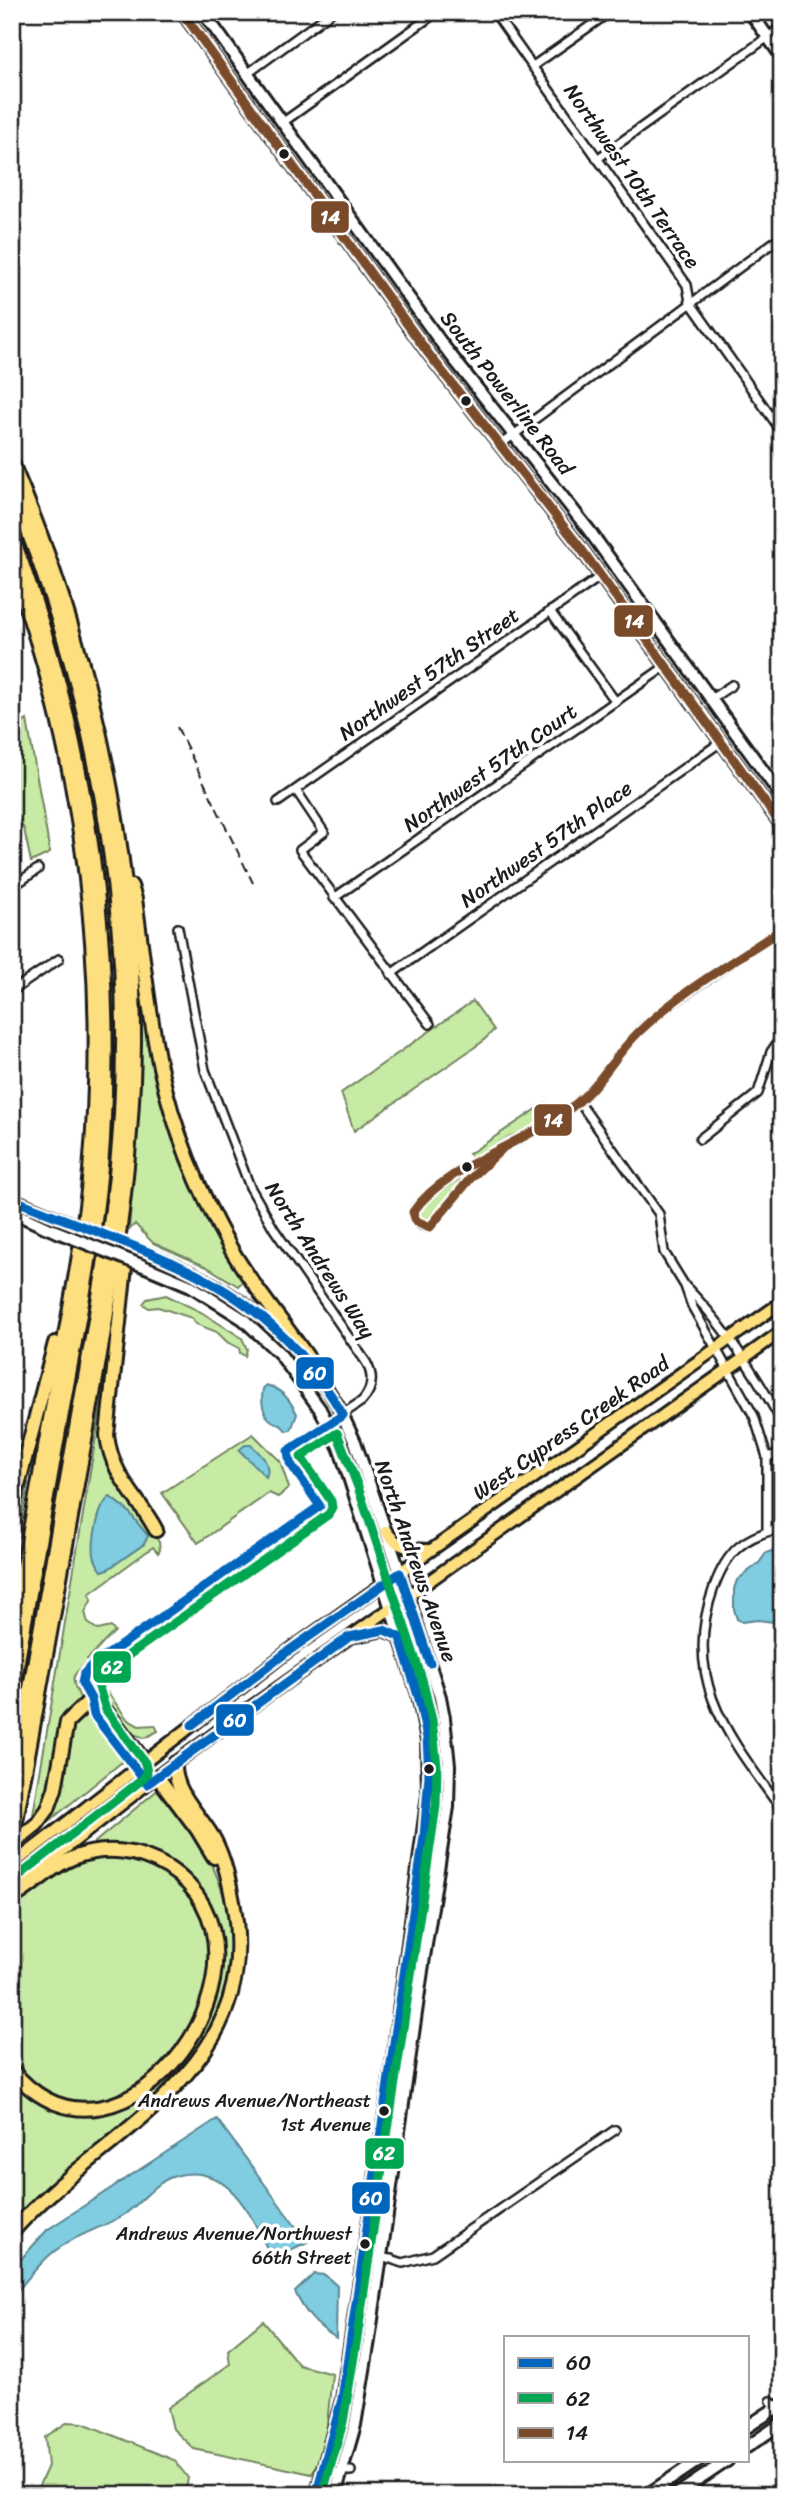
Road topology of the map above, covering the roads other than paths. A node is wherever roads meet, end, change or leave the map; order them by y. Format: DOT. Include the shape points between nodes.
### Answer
graph roads {
  1 [pos="183,12"];
  2 [pos="203,12"];
  3 [pos="332,12"];
  4 [pos="437,12"];
  5 [pos="494,12"];
  6 [pos="610,12"];
  7 [pos="750,12"];
  8 [pos="782,27"];
  9 [pos="768,37"];
  10 [pos="782,57"];
  11 [pos="221,66"];
  12 [pos="533,66"];
  13 [pos="247,74"];
  14 [pos="282,123"];
  15 [pos="597,159"];
  16 [pos="300,176"];
  17 [pos="326,184"];
  18 [pos="311,191"];
  19 [pos="341,204"];
  20 [pos="782,236"];
  21 [pos="690,302"];
  22 [pos="417,338"];
  23 [pos="442,344"];
  24 [pos="782,432"];
  25 [pos="513,435"];
  26 [pos="500,444"];
  27 [pos="12,463"];
  28 [pos="12,491"];
  29 [pos="12,536"];
  30 [pos="590,560"];
  31 [pos="12,567"];
  32 [pos="617,569"];
  33 [pos="601,576"];
  34 [pos="631,588"];
  35 [pos="550,611"];
  36 [pos="666,666"];
  37 [pos="687,667"];
  38 [pos="732,685"];
  39 [pos="711,699"];
  40 [pos="616,702"];
  41 [pos="721,742"];
  42 [pos="296,790"];
  43 [pos="782,797"];
  44 [pos="278,802"];
  45 [pos="780,819"];
  46 [pos="122,856"];
  47 [pos="38,869"];
  48 [pos="12,887"];
  49 [pos="334,898"];
  50 [pos="178,928"];
  51 [pos="782,929"];
  52 [pos="59,959"];
  53 [pos="391,974"];
  54 [pos="12,991"];
  55 [pos="430,1024"];
  56 [pos="782,1036"];
  57 [pos="579,1102"];
  58 [pos="700,1139"];
  59 [pos="502,1149"];
  60 [pos="129,1150"];
  61 [pos="12,1199"];
  62 [pos="12,1212"];
  63 [pos="82,1234"];
  64 [pos="685,1286"];
  65 [pos="782,1302"];
  66 [pos="782,1331"];
  67 [pos="728,1340"];
  68 [pos="717,1348"];
  69 [pos="742,1359"];
  70 [pos="729,1368"];
  71 [pos="325,1384"];
  72 [pos="343,1415"];
  73 [pos="782,1422"];
  74 [pos="328,1423"];
  75 [pos="782,1453"];
  76 [pos="767,1457"];
  77 [pos="12,1509"];
  78 [pos="782,1528"];
  79 [pos="156,1530"];
  80 [pos="386,1531"];
  81 [pos="767,1531"];
  82 [pos="431,1550"];
  83 [pos="400,1573"];
  84 [pos="382,1585"];
  85 [pos="408,1596"];
  86 [pos="390,1608"];
  87 [pos="12,1630"];
  88 [pos="349,1637"];
  89 [pos="400,1637"];
  90 [pos="12,1694"];
  91 [pos="91,1699"];
  92 [pos="147,1760"];
  93 [pos="175,1763"];
  94 [pos="135,1769"];
  95 [pos="152,1780"];
  96 [pos="12,1789"];
  97 [pos="782,1810"];
  98 [pos="13,1838"];
  99 [pos="12,1865"];
  100 [pos="229,1885"];
  101 [pos="12,1890"];
  102 [pos="12,1898"];
  103 [pos="12,2070"];
  104 [pos="615,2130"];
  105 [pos="12,2232"];
  106 [pos="363,2256"];
  107 [pos="381,2258"];
  108 [pos="778,2407"];
  109 [pos="782,2423"];
  110 [pos="748,2426"];
  111 [pos="748,2446"];
  112 [pos="696,2462"];
  113 [pos="725,2462"];
  114 [pos="347,2471"];
  115 [pos="321,2480"];
  116 [pos="316,2495"];
  117 [pos="335,2495"];
  118 [pos="647,2495"];
  119 [pos="676,2495"];
  1 -- 11 [label="main road, South Powerline Road"];
  2 -- 13 [label="main road, South Powerline Road"];
  3 -- 13 [label="street"];
  4 -- 14 [label="street"];
  5 -- 12 [label="street, Northwest 10th Terrace"];
  6 -- 12 [label="street"];
  7 -- 9 [label="main road"];
  8 -- 9 [label="street"];
  9 -- 10 [label="main road"];
  9 -- 15 [label="street"];
  11 -- 13 [label="main road"];
  11 -- 16 [label="main road, South Powerline Road"];
  12 -- 15 [label="street, Northwest 10th Terrace"];
  13 -- 14 [label="main road, South Powerline Road"];
  14 -- 17 [label="main road, South Powerline Road"];
  15 -- 21 [label="street, Northwest 10th Terrace" via="687,285"];
  16 -- 17 [label="main road"];
  16 -- 18 [label="main road, South Powerline Road"];
  17 -- 19 [label="main road, South Powerline Road"];
  18 -- 19 [label="main road"];
  18 -- 22 [label="main road, South Powerline Road"];
  19 -- 23 [label="main road, South Powerline Road"];
  20 -- 21 [label="street"];
  21 -- 24 [label="street, Northwest 10th Terrace"];
  21 -- 25 [label="street"];
  22 -- 23 [label="main road"];
  22 -- 26 [label="main road, South Powerline Road"];
  23 -- 25 [label="main road, South Powerline Road"];
  25 -- 26 [label="street"];
  25 -- 32 [label="main road, South Powerline Road"];
  26 -- 30 [label="main road, South Powerline Road"];
  27 -- 46 [label="highway" via="79,646 107,763"];
  28 -- 96 [label="highway" via="64,636 96,765 117,909 122,1056 107,1249"];
  29 -- 90 [label="highway" via="50,648 81,776 100,909 106,1026 103,1142 94,1227"];
  30 -- 32 [label="main road"];
  30 -- 33 [label="main road, South Powerline Road"];
  31 -- 63 [label="highway" via="59,726 86,883 96,1042 92,1146"];
  32 -- 34 [label="main road, South Powerline Road"];
  33 -- 34 [label="main road" via="611,576"];
  33 -- 35 [label="street, Northwest 57th Street"];
  33 -- 36 [label="main road, South Powerline Road"];
  34 -- 37 [label="main road, South Powerline Road"];
  35 -- 40 [label="street"];
  35 -- 42 [label="street, Northwest 57th Street"];
  36 -- 37 [label="main road"];
  36 -- 40 [label="street, Northwest 57th Court"];
  36 -- 41 [label="main road, South Powerline Road"];
  37 -- 39 [label="main road, South Powerline Road"];
  38 -- 39 [label="street"];
  39 -- 43 [label="main road, South Powerline Road"];
  40 -- 49 [label="street, Northwest 57th Court"];
  41 -- 45 [label="main road, South Powerline Road"];
  41 -- 53 [label="street, Northwest 57th Place"];
  42 -- 44 [label="street, Northwest 57th Street"];
  42 -- 49 [label="street" via="324,832 300,850"];
  46 -- 60 [label="highway" via="133,1003"];
  46 -- 71 [label="highway" via="135,899 160,1068 189,1161 238,1259"];
  47 -- 48 [label="street"];
  49 -- 53 [label="street"];
  50 -- 72 [label="street, North Andrews Way" via="205,1070 250,1187 370,1368 368,1393"];
  51 -- 57 [label="street" via="650,1021"];
  52 -- 54 [label="street"];
  53 -- 55 [label="street"];
  56 -- 58 [label="street" via="771,1052 758,1093"];
  57 -- 59 [label="street"];
  57 -- 64 [label="street" via="659,1214 664,1252"];
  59 -- 59 [label="street" via="421,1199 413,1212 418,1223 430,1227"];
  60 -- 79 [label="highway" via="131,1209 107,1435 118,1475"];
  60 -- 98 [label="highway" via="116,1266"];
  61 -- 71 [label="main road, North Andrews Avenue, bridge" via="205,1278 247,1304 287,1339"];
  62 -- 74 [label="main road, North Andrews Avenue, bridge" via="203,1293 255,1328 292,1369"];
  63 -- 77 [label="highway"];
  63 -- 87 [label="highway"];
  64 -- 67 [label="street"];
  64 -- 68 [label="street"];
  65 -- 67 [label="main road, West Cypress Creek Road"];
  66 -- 69 [label="main road, West Cypress Creek Road"];
  67 -- 68 [label="main road, West Cypress Creek Road"];
  67 -- 69 [label="street"];
  68 -- 70 [label="street"];
  68 -- 82 [label="main road, West Cypress Creek Road"];
  69 -- 70 [label="main road, West Cypress Creek Road"];
  69 -- 73 [label="street"];
  70 -- 76 [label="street" via="754,1416"];
  70 -- 85 [label="main road, West Cypress Creek Road"];
  71 -- 72 [label="main road, North Andrews Avenue"];
  72 -- 74 [label="street, North Andrews Way"];
  72 -- 80 [label="main road, North Andrews Avenue"];
  74 -- 84 [label="main road, North Andrews Avenue"];
  74 -- 91 [label="street, North Andrews Way" via="288,1451 292,1465 320,1506 88,1669 82,1680"];
  75 -- 76 [label="street"];
  76 -- 81 [label="street"];
  78 -- 81 [label="street"];
  80 -- 82 [label="main road" via="403,1547"];
  80 -- 83 [label="main road, North Andrews Avenue"];
  81 -- 97 [label="street" via="742,1544 723,1563 703,1623 702,1657 708,1690 723,1727"];
  82 -- 83 [label="main road, West Cypress Creek Road"];
  83 -- 84 [label="main road, West Cypress Creek Road"];
  83 -- 85 [label="main road, North Andrews Avenue"];
  84 -- 86 [label="main road, North Andrews Avenue"];
  84 -- 92 [label="main road, West Cypress Creek Road"];
  85 -- 86 [label="main road, West Cypress Creek Road"];
  85 -- 107 [label="main road, North Andrews Avenue" via="444,1717 448,1807"];
  86 -- 88 [label="main road, West Cypress Creek Road"];
  86 -- 89 [label="main road, North Andrews Avenue"];
  88 -- 89 [label="main road" via="384,1630"];
  88 -- 93 [label="main road, West Cypress Creek Road"];
  89 -- 106 [label="main road, North Andrews Avenue" via="424,1720 428,1794"];
  91 -- 92 [label="street" via="105,1705"];
  91 -- 94 [label="street" via="94,1715"];
  91 -- 98 [label="highway" via="67,1722 48,1809 37,1824"];
  92 -- 94 [label="main road, West Cypress Creek Road"];
  92 -- 95 [label="main road"];
  93 -- 95 [label="main road, West Cypress Creek Road"];
  93 -- 100 [label="highway" via="177,1782 216,1844"];
  94 -- 95 [label="main road"];
  94 -- 99 [label="main road, West Cypress Creek Road"];
  95 -- 100 [label="highway" via="204,1839"];
  95 -- 101 [label="main road, West Cypress Creek Road"];
  100 -- 105 [label="highway" via="236,1963 223,2015 206,2050 175,2088 45,2198"];
  102 -- 103 [label="highway" via="75,1857 113,1850 137,1854 164,1866 190,1887 211,1923 215,1950 208,1998 186,2046 156,2080 131,2098 104,2107 65,2106 31,2089"];
  104 -- 107 [label="street" via="433,2255 403,2263"];
  106 -- 107 [label="street"];
  106 -- 115 [label="main road, North Andrews Avenue" via="342,2399"];
  107 -- 114 [label="main road, North Andrews Avenue"];
  108 -- 110 [label="main road"];
  109 -- 111 [label="main road"];
  112 -- 118 [label="main road"];
  113 -- 119 [label="main road"];
  114 -- 115 [label="street"];
  114 -- 117 [label="main road, North Andrews Avenue"];
  115 -- 116 [label="main road, North Andrews Avenue"];
}
